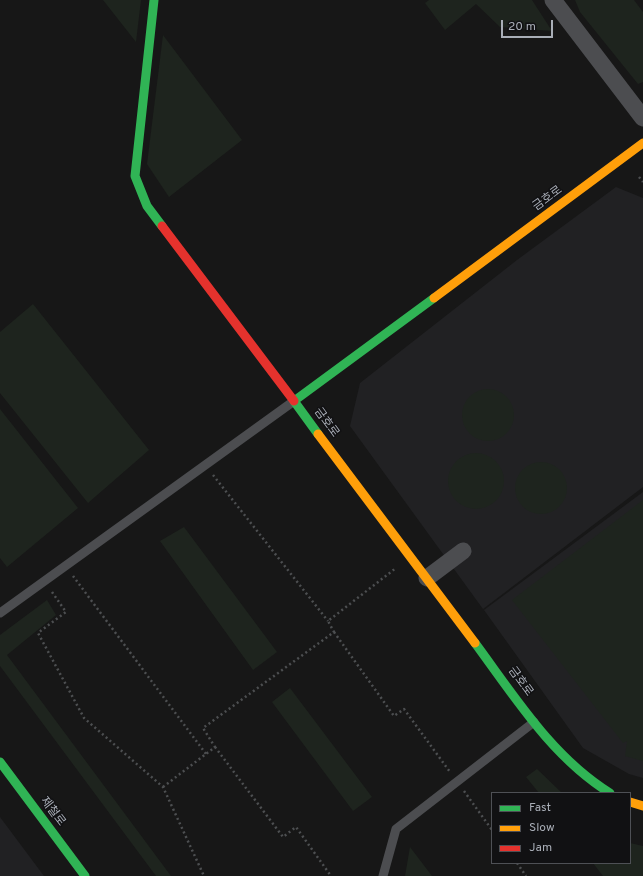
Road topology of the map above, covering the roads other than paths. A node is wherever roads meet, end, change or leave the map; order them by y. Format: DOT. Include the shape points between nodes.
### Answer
graph roads {
  1 [pos="154,0"];
  2 [pos="553,0"];
  3 [pos="643,118"];
  4 [pos="643,144"];
  5 [pos="294,401"];
  6 [pos="463,550"];
  7 [pos="427,578"];
  8 [pos="0,614"];
  9 [pos="534,722"];
  10 [pos="0,762"];
  11 [pos="608,792"];
  12 [pos="631,802"];
  13 [pos="643,806"];
  14 [pos="85,876"];
  15 [pos="383,876"];
  1 -- 5 [label="street" via="135,176 147,206"];
  2 -- 3 [label="street"];
  4 -- 5 [label="street, 금호로"];
  5 -- 7 [label="street, 금호로"];
  5 -- 8 [label="lane"];
  6 -- 7 [label="street"];
  7 -- 9 [label="street, 금호로"];
  9 -- 11 [label="street, 금호로" via="590,782"];
  9 -- 15 [label="lane" via="396,829"];
  10 -- 14 [label="street, 제철로"];
  12 -- 13 [label="street"];
}
